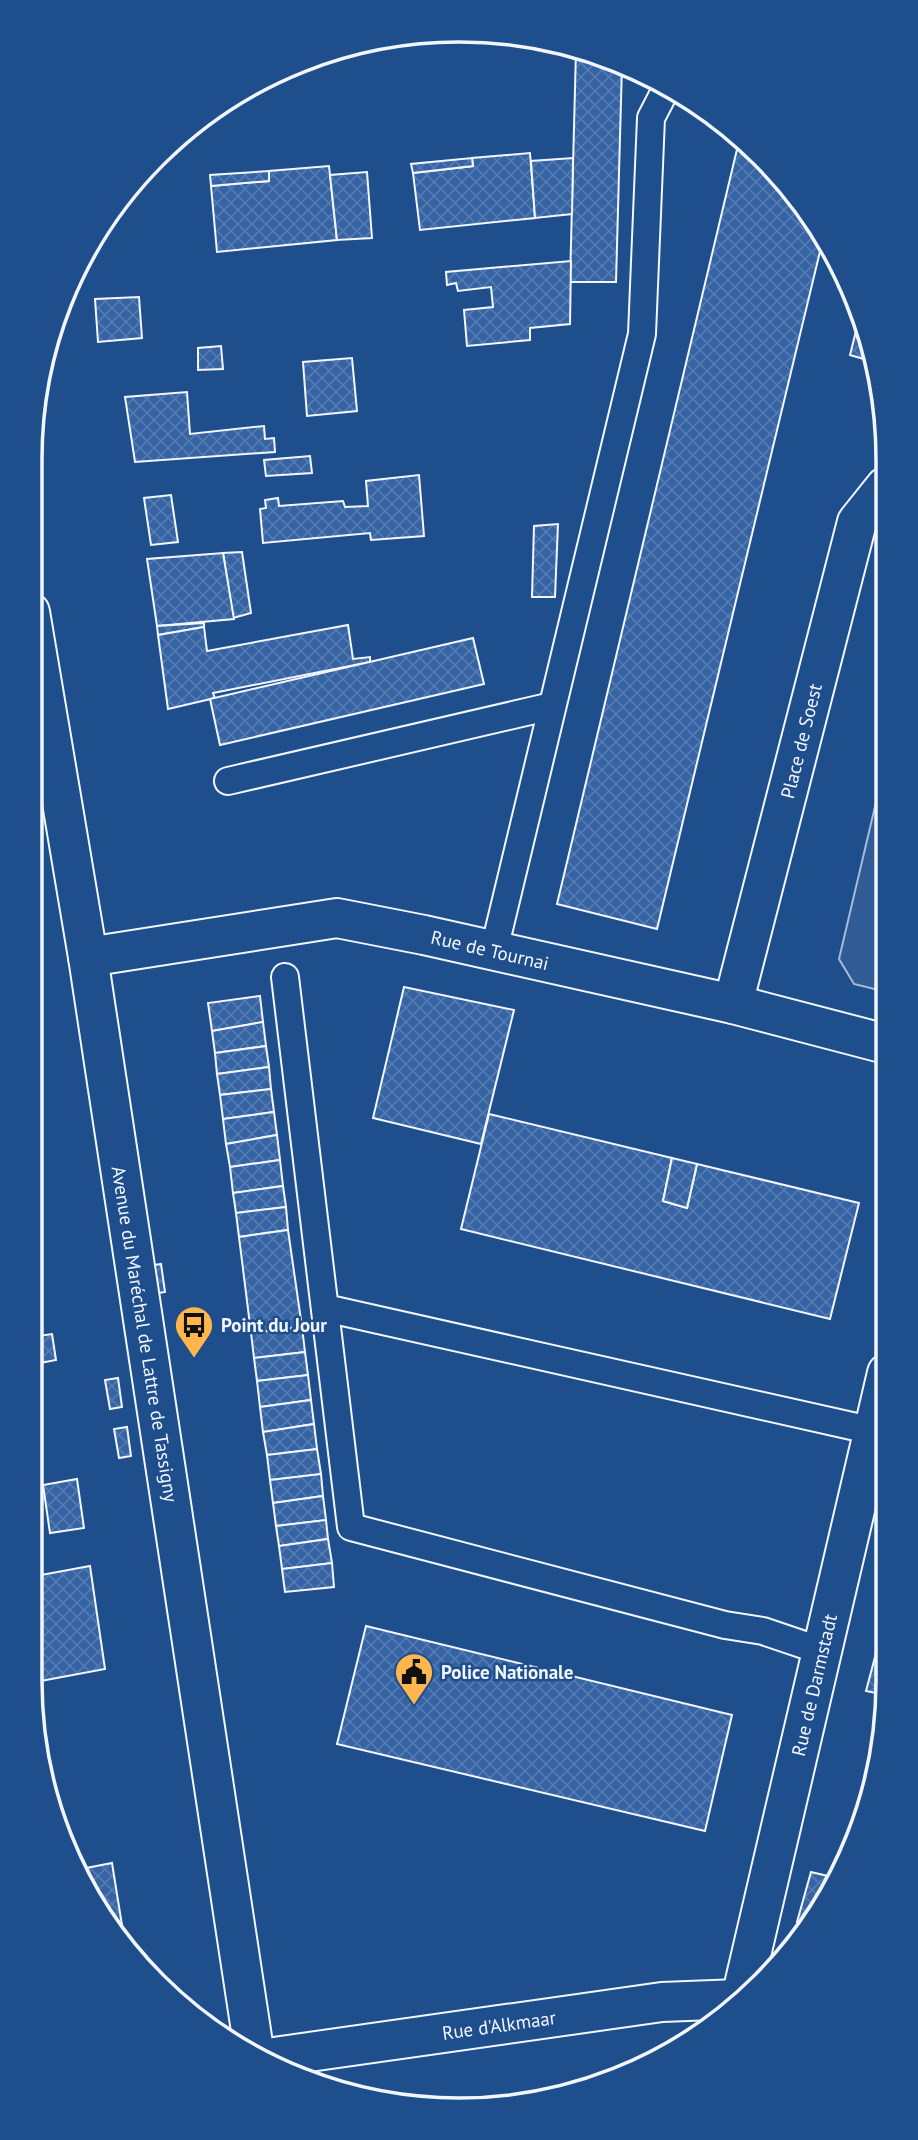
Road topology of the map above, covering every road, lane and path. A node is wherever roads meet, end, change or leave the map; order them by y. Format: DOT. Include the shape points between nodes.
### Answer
graph roads {
  1 [pos="663,95"];
  2 [pos="876,498"];
  3 [pos="42,683"];
  4 [pos="552,706"];
  5 [pos="228,781"];
  6 [pos="494,950"];
  7 [pos="88,957"];
  8 [pos="285,977"];
  9 [pos="733,1004"];
  10 [pos="876,1041"];
  11 [pos="325,1308"];
  12 [pos="876,1422"];
  13 [pos="874,1431"];
  14 [pos="822,1651"];
  15 [pos="743,1987"];
  16 [pos="730,1999"];
  17 [pos="253,2044"];
  18 [pos="278,2056"];
  1 -- 4 [label="lane" via="651,118 642,334"];
  2 -- 9 [label="street, Place de Soest" via="857,522"];
  3 -- 7 [label="street, Avenue du Maréchal de Lattre de Tassigny"];
  4 -- 5 [label="lane"];
  4 -- 6 [label="lane"];
  6 -- 7 [label="street, Rue de Tournai" via="337,919"];
  6 -- 9 [label="street, Rue de Tournai"];
  7 -- 17 [label="street, Avenue du Maréchal de Lattre de Tassigny"];
  8 -- 11 [label="lane"];
  9 -- 10 [label="street, Rue de Tournai"];
  11 -- 13 [label="lane"];
  11 -- 14 [label="lane" via="351,1527 763,1631"];
  12 -- 13 [label="street, Rue de Darmstadt"];
  13 -- 14 [label="street, Rue de Darmstadt"];
  14 -- 15 [label="street, Rue de Darmstadt"];
  16 -- 18 [label="street, Rue d'Alkmaar" via="662,2002"];
}
